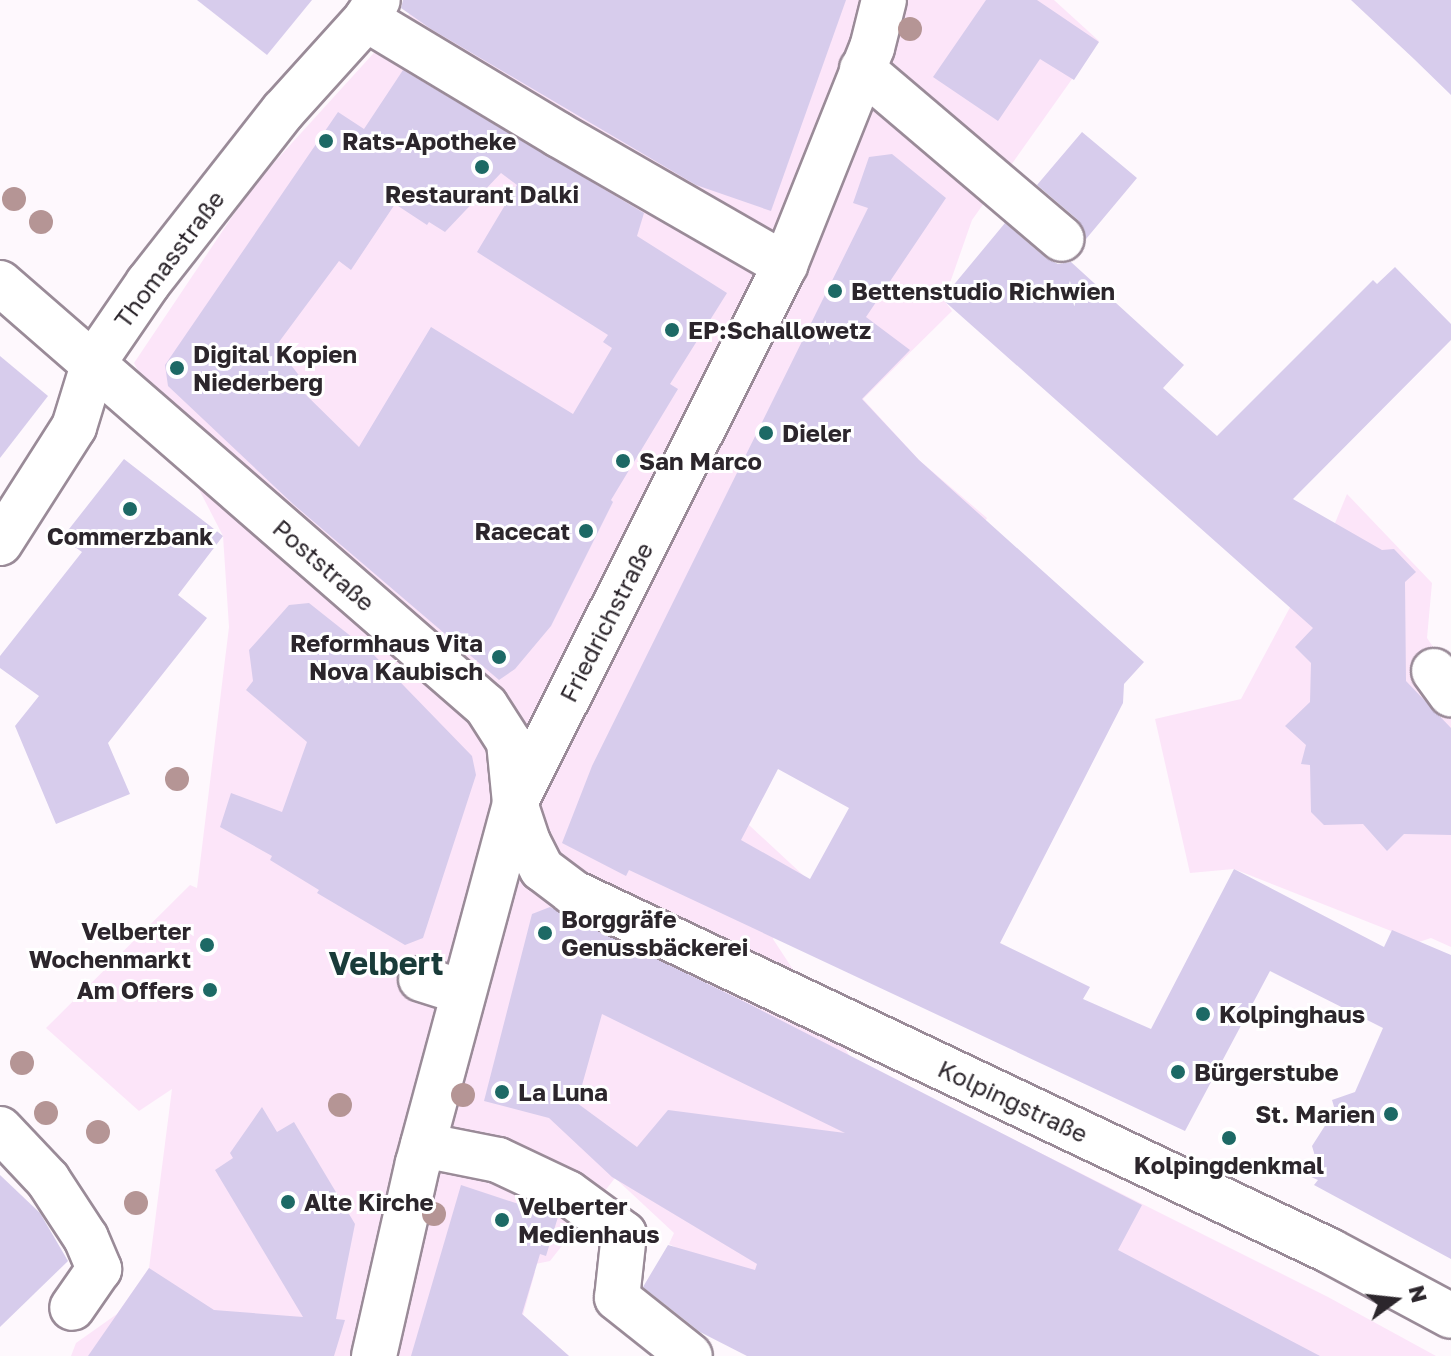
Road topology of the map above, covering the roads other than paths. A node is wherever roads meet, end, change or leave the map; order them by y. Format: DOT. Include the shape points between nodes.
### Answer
graph roads {
  1 [pos="884,0"];
  2 [pos="372,9"];
  3 [pos="862,69"];
  4 [pos="1062,239"];
  5 [pos="785,265"];
  6 [pos="0,283"];
  7 [pos="94,362"];
  8 [pos="0,543"];
  9 [pos="515,803"];
  10 [pos="572,892"];
  11 [pos="421,979"];
  12 [pos="462,992"];
  13 [pos="0,1129"];
  14 [pos="411,1154"];
  15 [pos="72,1308"];
  16 [pos="1451,1316"];
  17 [pos="374,1356"];
  18 [pos="690,1356"];
  1 -- 3 [label="street, Friedrichstraße"];
  2 -- 5 [label="street" via="572,143"];
  2 -- 7 [label="street, Thomasstraße" via="246,158"];
  3 -- 4 [label="street"];
  3 -- 5 [label="street, Friedrichstraße"];
  5 -- 9 [label="street, Friedrichstraße"];
  6 -- 7 [label="street, Poststraße"];
  7 -- 8 [label="street, Thomasstraße" via="74,427"];
  7 -- 9 [label="street, Poststraße" via="486,706 509,742"];
  9 -- 10 [label="street, Poststraße" via="542,869"];
  9 -- 12 [label="street, Friedrichstraße"];
  10 -- 16 [label="street, Kolpingstraße" via="1330,1251"];
  11 -- 12 [label="street"];
  12 -- 14 [label="street, Friedrichstraße" via="430,1042"];
  13 -- 15 [label="street" via="48,1180 86,1238 99,1269"];
  14 -- 17 [label="street, Friedrichstraße" via="370,1309"];
  14 -- 18 [label="street" via="498,1160 568,1193 624,1234 617,1298"];
}
